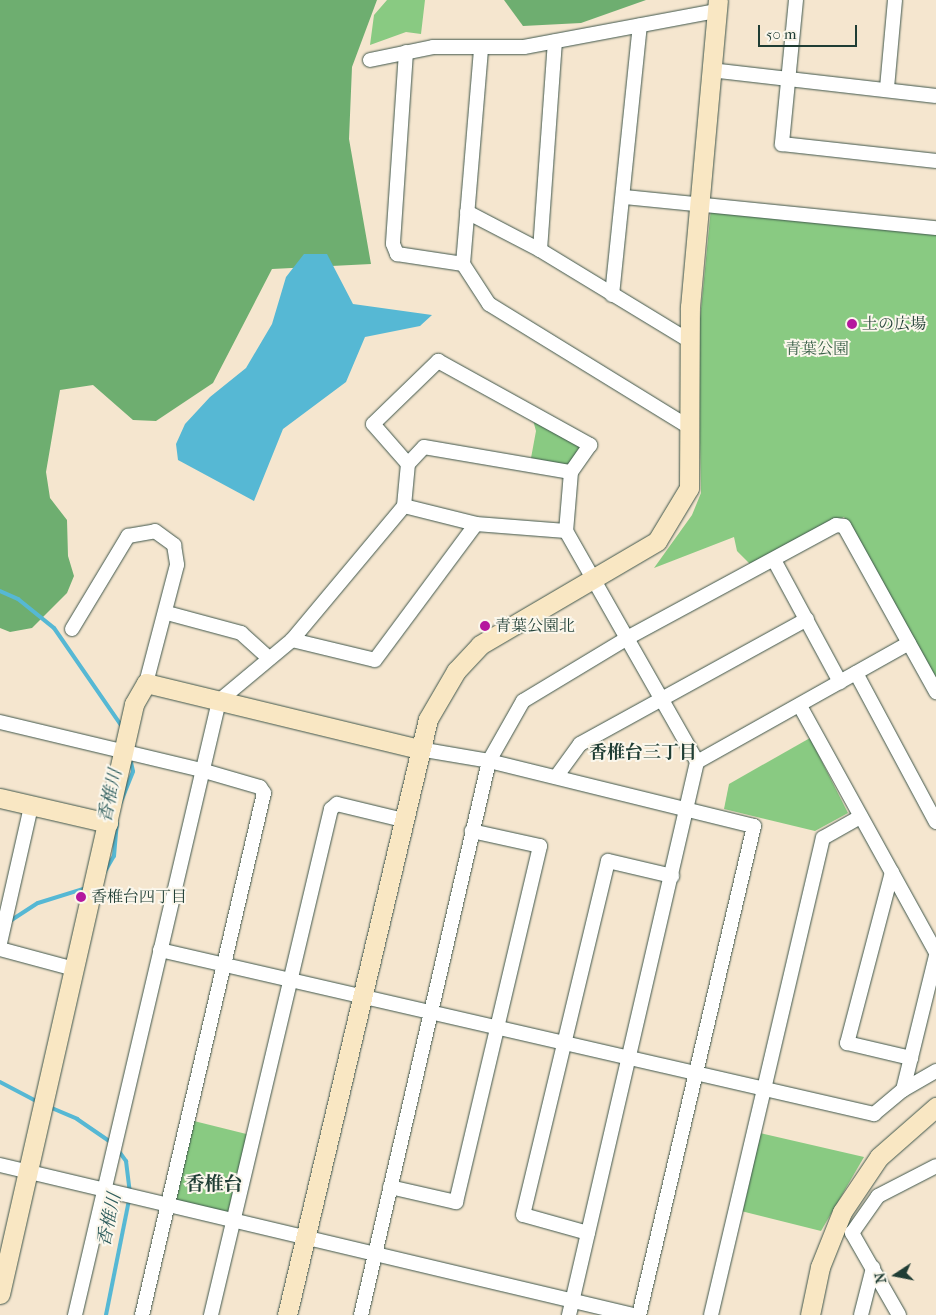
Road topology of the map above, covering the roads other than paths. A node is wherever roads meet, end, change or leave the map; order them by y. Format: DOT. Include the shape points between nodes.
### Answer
graph roads {
  1 [pos="796,0"];
  2 [pos="895,0"];
  3 [pos="718,6"];
  4 [pos="640,25"];
  5 [pos="555,42"];
  6 [pos="481,49"];
  7 [pos="406,52"];
  8 [pos="370,60"];
  9 [pos="711,70"];
  10 [pos="790,78"];
  11 [pos="888,88"];
  12 [pos="936,96"];
  13 [pos="936,161"];
  14 [pos="624,197"];
  15 [pos="699,202"];
  16 [pos="467,212"];
  17 [pos="936,228"];
  18 [pos="540,250"];
  19 [pos="463,264"];
  20 [pos="612,295"];
  21 [pos="688,340"];
  22 [pos="689,427"];
  23 [pos="408,464"];
  24 [pos="571,472"];
  25 [pos="404,506"];
  26 [pos="476,524"];
  27 [pos="566,531"];
  28 [pos="774,560"];
  29 [pos="596,577"];
  30 [pos="167,612"];
  31 [pos="807,619"];
  32 [pos="72,629"];
  33 [pos="629,637"];
  34 [pos="292,640"];
  35 [pos="909,643"];
  36 [pos="269,658"];
  37 [pos="856,673"];
  38 [pos="840,682"];
  39 [pos="146,683"];
  40 [pos="936,692"];
  41 [pos="662,698"];
  42 [pos="219,700"];
  43 [pos="800,706"];
  44 [pos="0,722"];
  45 [pos="420,749"];
  46 [pos="124,750"];
  47 [pos="489,761"];
  48 [pos="697,762"];
  49 [pos="201,770"];
  50 [pos="556,777"];
  51 [pos="0,798"];
  52 [pos="30,806"];
  53 [pos="688,809"];
  54 [pos="860,817"];
  55 [pos="403,820"];
  56 [pos="936,822"];
  57 [pos="108,823"];
  58 [pos="472,832"];
  59 [pos="892,872"];
  60 [pos="672,876"];
  61 [pos="7,878"];
  62 [pos="0,943"];
  63 [pos="0,949"];
  64 [pos="160,950"];
  65 [pos="936,952"];
  66 [pos="936,956"];
  67 [pos="226,965"];
  68 [pos="74,969"];
  69 [pos="289,980"];
  70 [pos="361,997"];
  71 [pos="430,1013"];
  72 [pos="498,1028"];
  73 [pos="564,1043"];
  74 [pos="630,1058"];
  75 [pos="911,1058"];
  76 [pos="936,1071"];
  77 [pos="698,1075"];
  78 [pos="904,1090"];
  79 [pos="762,1091"];
  80 [pos="936,1107"];
  81 [pos="0,1166"];
  82 [pos="935,1166"];
  83 [pos="29,1172"];
  84 [pos="390,1187"];
  85 [pos="105,1190"];
  86 [pos="169,1206"];
  87 [pos="232,1222"];
  88 [pos="588,1232"];
  89 [pos="305,1240"];
  90 [pos="374,1252"];
  91 [pos="873,1268"];
  92 [pos="0,1294"];
  93 [pos="572,1300"];
  94 [pos="75,1315"];
  95 [pos="142,1315"];
  96 [pos="210,1315"];
  97 [pos="287,1315"];
  98 [pos="361,1315"];
  99 [pos="569,1315"];
  100 [pos="633,1315"];
  101 [pos="638,1315"];
  102 [pos="711,1315"];
  103 [pos="810,1315"];
  104 [pos="861,1315"];
  105 [pos="899,1315"];
  1 -- 10 [label="street"];
  2 -- 11 [label="street"];
  3 -- 4 [label="street"];
  3 -- 9 [label="street"];
  4 -- 5 [label="street"];
  4 -- 14 [label="street"];
  5 -- 6 [label="street"];
  5 -- 18 [label="street"];
  6 -- 7 [label="street"];
  6 -- 16 [label="street"];
  7 -- 8 [label="street"];
  7 -- 19 [label="street" via="395,250 403,257"];
  9 -- 10 [label="street"];
  9 -- 15 [label="street"];
  10 -- 11 [label="street"];
  10 -- 13 [label="street" via="782,144"];
  11 -- 12 [label="street"];
  14 -- 15 [label="street"];
  14 -- 20 [label="street"];
  15 -- 17 [label="street"];
  15 -- 21 [label="street"];
  16 -- 18 [label="street"];
  16 -- 19 [label="street"];
  18 -- 20 [label="street"];
  19 -- 22 [label="street" via="489,304"];
  20 -- 21 [label="street"];
  21 -- 22 [label="street"];
  22 -- 29 [label="street" via="689,488 670,524 657,541"];
  23 -- 24 [label="street" via="424,447"];
  23 -- 24 [label="street" via="373,424 438,361 590,445"];
  23 -- 25 [label="street"];
  24 -- 27 [label="street"];
  25 -- 26 [label="street"];
  25 -- 34 [label="street"];
  26 -- 27 [label="street"];
  26 -- 34 [label="street" via="375,660"];
  27 -- 29 [label="street"];
  28 -- 31 [label="street"];
  28 -- 33 [label="street"];
  28 -- 35 [label="street" via="836,525 844,526"];
  29 -- 33 [label="street"];
  29 -- 45 [label="street" via="480,645 443,692"];
  30 -- 32 [label="street" via="177,565 174,545 155,531 128,536"];
  30 -- 36 [label="street" via="241,633"];
  30 -- 39 [label="street"];
  31 -- 38 [label="street"];
  31 -- 41 [label="street"];
  33 -- 41 [label="street"];
  33 -- 47 [label="street" via="524,701"];
  34 -- 36 [label="street"];
  35 -- 37 [label="street"];
  35 -- 40 [label="street"];
  36 -- 42 [label="street"];
  37 -- 38 [label="street"];
  37 -- 56 [label="street"];
  38 -- 43 [label="street"];
  39 -- 42 [label="street"];
  39 -- 46 [label="street" via="134,704"];
  41 -- 48 [label="street"];
  41 -- 50 [label="street" via="580,744"];
  42 -- 45 [label="street"];
  42 -- 49 [label="street"];
  43 -- 48 [label="street"];
  43 -- 54 [label="street"];
  44 -- 46 [label="street"];
  45 -- 47 [label="street"];
  45 -- 55 [label="street"];
  46 -- 49 [label="street"];
  46 -- 57 [label="street"];
  47 -- 50 [label="street"];
  47 -- 58 [label="street"];
  48 -- 53 [label="street"];
  49 -- 64 [label="street"];
  49 -- 67 [label="street" via="260,787 264,793"];
  50 -- 53 [label="street"];
  51 -- 52 [label="street"];
  52 -- 57 [label="street"];
  52 -- 61 [label="street"];
  53 -- 60 [label="street"];
  53 -- 77 [label="street" via="754,826"];
  54 -- 59 [label="street"];
  54 -- 79 [label="street" via="823,838"];
  55 -- 69 [label="street" via="337,804 331,809"];
  55 -- 70 [label="street"];
  57 -- 68 [label="street"];
  58 -- 71 [label="street"];
  58 -- 72 [label="street" via="540,846"];
  59 -- 65 [label="street"];
  59 -- 75 [label="street" via="847,1043"];
  60 -- 73 [label="street" via="608,861"];
  60 -- 74 [label="street"];
  61 -- 62 [label="street"];
  63 -- 68 [label="street"];
  64 -- 67 [label="street"];
  64 -- 85 [label="street"];
  66 -- 75 [label="street"];
  67 -- 69 [label="street"];
  67 -- 86 [label="street"];
  68 -- 83 [label="street"];
  69 -- 70 [label="street"];
  69 -- 87 [label="street"];
  70 -- 71 [label="street"];
  70 -- 89 [label="street"];
  71 -- 72 [label="street"];
  71 -- 84 [label="street"];
  72 -- 73 [label="street"];
  72 -- 84 [label="street" via="456,1202"];
  73 -- 74 [label="street"];
  73 -- 88 [label="street" via="523,1215"];
  74 -- 77 [label="street"];
  74 -- 88 [label="street"];
  75 -- 78 [label="street"];
  76 -- 78 [label="street"];
  77 -- 79 [label="street"];
  77 -- 101 [label="street"];
  78 -- 79 [label="street" via="874,1114"];
  79 -- 102 [label="street"];
  80 -- 103 [label="street" via="879,1157 842,1212 820,1267"];
  81 -- 83 [label="street"];
  82 -- 91 [label="street" via="878,1196 852,1232"];
  83 -- 85 [label="street"];
  83 -- 92 [label="street"];
  84 -- 90 [label="street"];
  85 -- 86 [label="street"];
  85 -- 94 [label="street"];
  86 -- 87 [label="street"];
  86 -- 95 [label="street"];
  87 -- 89 [label="street"];
  87 -- 96 [label="street"];
  88 -- 93 [label="street"];
  89 -- 90 [label="street"];
  89 -- 97 [label="street"];
  90 -- 93 [label="street"];
  90 -- 98 [label="street"];
  91 -- 104 [label="street"];
  91 -- 105 [label="street"];
  93 -- 99 [label="street"];
  93 -- 100 [label="street"];
}
